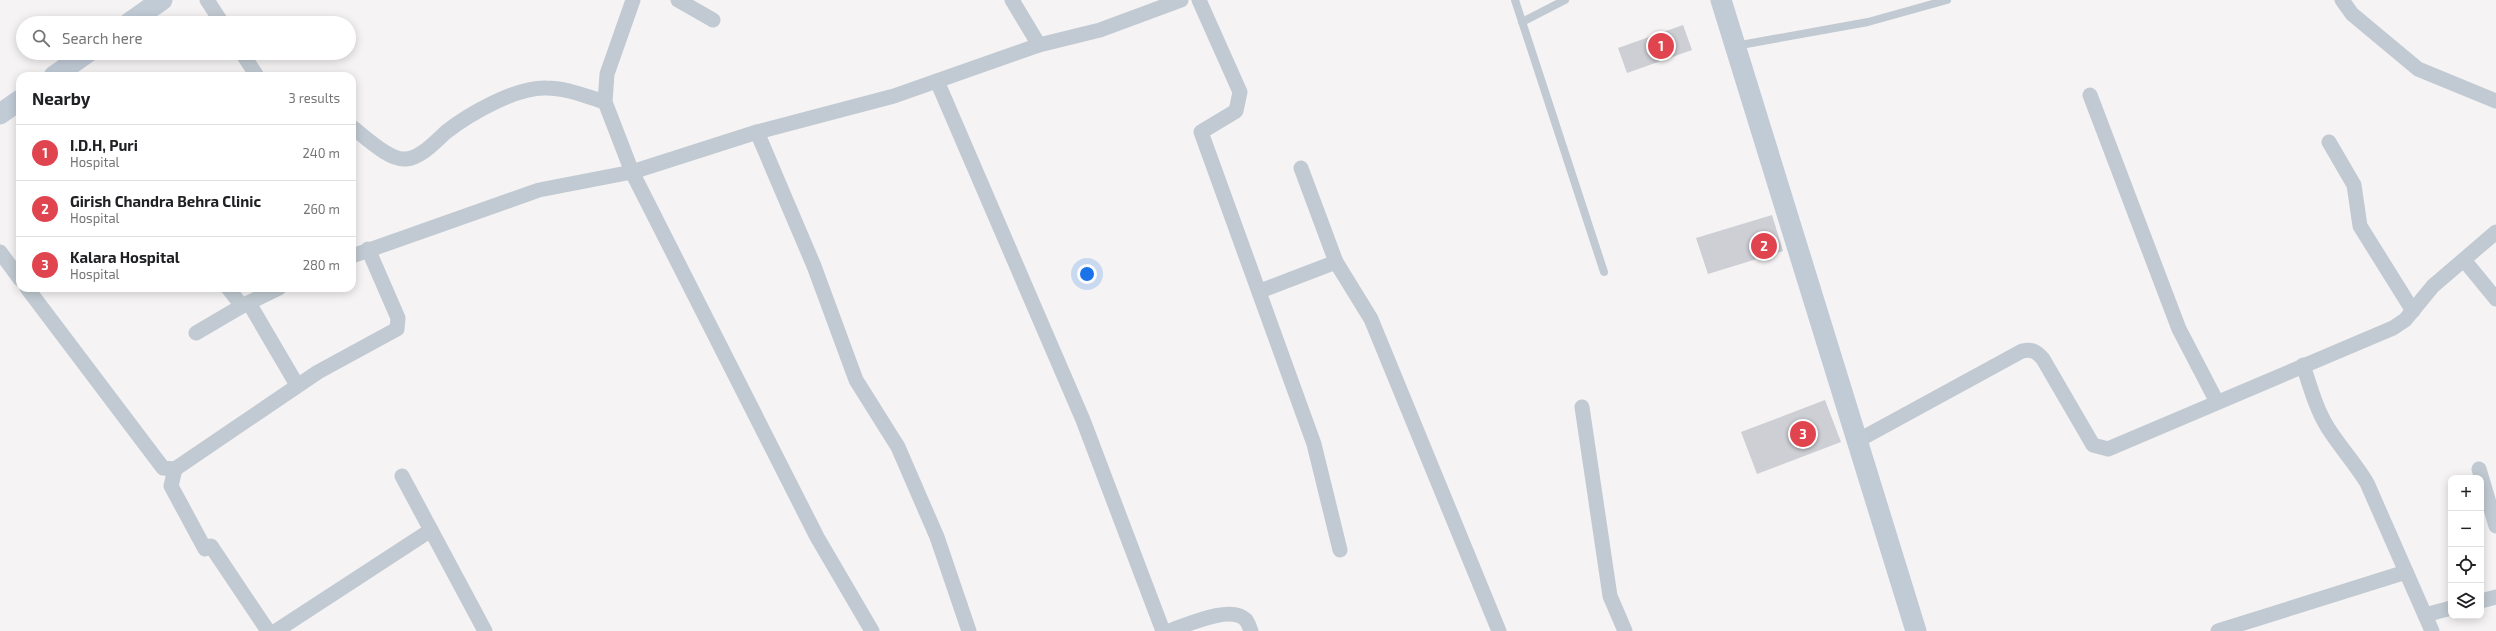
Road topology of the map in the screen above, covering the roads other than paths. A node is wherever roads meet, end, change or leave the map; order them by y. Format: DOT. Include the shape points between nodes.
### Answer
graph roads {
  1 [pos="162,0"];
  2 [pos="207,0"];
  3 [pos="633,0"];
  4 [pos="678,0"];
  5 [pos="1012,0"];
  6 [pos="1181,0"];
  7 [pos="1199,0"];
  8 [pos="1515,0"];
  9 [pos="1565,0"];
  10 [pos="1721,0"];
  11 [pos="1947,0"];
  12 [pos="2342,0"];
  13 [pos="139,16"];
  14 [pos="217,16"];
  15 [pos="713,20"];
  16 [pos="1522,22"];
  17 [pos="1039,45"];
  18 [pos="1735,46"];
  19 [pos="77,60"];
  20 [pos="247,60"];
  21 [pos="60,72"];
  22 [pos="257,72"];
  23 [pos="936,81"];
  24 [pos="2090,95"];
  25 [pos="2496,101"];
  26 [pos="605,102"];
  27 [pos="16,103"];
  28 [pos="0,114"];
  29 [pos="356,130"];
  30 [pos="757,132"];
  31 [pos="2330,142"];
  32 [pos="1301,168"];
  33 [pos="632,172"];
  34 [pos="2496,232"];
  35 [pos="358,250"];
  36 [pos="0,252"];
  37 [pos="2464,260"];
  38 [pos="1336,262"];
  39 [pos="1604,272"];
  40 [pos="16,274"];
  41 [pos="1260,291"];
  42 [pos="30,292"];
  43 [pos="232,292"];
  44 [pos="271,292"];
  45 [pos="2496,299"];
  46 [pos="246,304"];
  47 [pos="2413,311"];
  48 [pos="196,333"];
  49 [pos="2303,365"];
  50 [pos="297,385"];
  51 [pos="2217,402"];
  52 [pos="1582,407"];
  53 [pos="1857,441"];
  54 [pos="174,469"];
  55 [pos="2479,469"];
  56 [pos="402,476"];
  57 [pos="2496,526"];
  58 [pos="431,530"];
  59 [pos="1340,550"];
  60 [pos="2406,572"];
  61 [pos="2496,597"];
  62 [pos="2484,600"];
  63 [pos="2448,609"];
  64 [pos="2425,615"];
  65 [pos="268,631"];
  66 [pos="276,631"];
  67 [pos="485,631"];
  68 [pos="872,631"];
  69 [pos="970,631"];
  70 [pos="1163,631"];
  71 [pos="1169,631"];
  72 [pos="1251,631"];
  73 [pos="1499,631"];
  74 [pos="1625,631"];
  75 [pos="1916,631"];
  76 [pos="2218,631"];
  77 [pos="2432,631"];
  1 -- 13 [label="main road"];
  2 -- 14 [label="street"];
  3 -- 26 [label="street" via="607,74"];
  4 -- 15 [label="street"];
  5 -- 17 [label="street"];
  6 -- 17 [label="street" via="1100,30"];
  7 -- 41 [label="street" via="1240,92 1236,111 1201,132"];
  8 -- 16 [label="lane"];
  9 -- 16 [label="lane"];
  10 -- 18 [label="main road"];
  11 -- 18 [label="lane" via="1868,22"];
  12 -- 25 [label="street" via="2352,14 2418,69"];
  16 -- 39 [label="lane"];
  17 -- 23 [label="street"];
  18 -- 53 [label="main road"];
  19 -- 21 [label="main road"];
  20 -- 22 [label="street"];
  23 -- 30 [label="street" via="894,96"];
  23 -- 70 [label="street" via="1084,420"];
  24 -- 51 [label="street" via="2179,330"];
  26 -- 29 [label="street" via="562,89 526,90 486,107 455,126 416,157 406,160 383,151"];
  26 -- 33 [label="street"];
  27 -- 28 [label="main road"];
  30 -- 33 [label="street"];
  30 -- 69 [label="street" via="808,251 856,380 898,447 937,537"];
  31 -- 47 [label="street" via="2354,185 2360,226"];
  32 -- 38 [label="street"];
  33 -- 35 [label="street" via="539,190"];
  33 -- 68 [label="street" via="817,537"];
  34 -- 37 [label="street"];
  35 -- 50 [label="street" via="398,318 397,329 351,352"];
  36 -- 40 [label="street"];
  37 -- 45 [label="street"];
  37 -- 47 [label="street" via="2433,286"];
  38 -- 41 [label="street"];
  38 -- 73 [label="street" via="1370,319"];
  41 -- 59 [label="street" via="1314,444"];
  42 -- 54 [label="street" via="163,468"];
  43 -- 46 [label="street"];
  44 -- 46 [label="street"];
  46 -- 48 [label="street"];
  46 -- 50 [label="street"];
  47 -- 49 [label="street" via="2393,328"];
  49 -- 51 [label="street"];
  49 -- 60 [label="street" via="2319,410 2328,428 2367,483"];
  50 -- 54 [label="street"];
  51 -- 53 [label="street" via="2108,448 2100,448 2093,445 2087,437 2043,359 2038,353 2030,350 2022,351"];
  52 -- 74 [label="street" via="1610,596"];
  53 -- 75 [label="main road"];
  54 -- 65 [label="street" via="171,486 208,548"];
  55 -- 57 [label="street"];
  56 -- 58 [label="street"];
  58 -- 66 [label="street"];
  58 -- 67 [label="street"];
  60 -- 64 [label="street"];
  60 -- 76 [label="street"];
  61 -- 62 [label="street"];
  63 -- 64 [label="street"];
  64 -- 77 [label="street"];
  71 -- 72 [label="street" via="1226,613 1239,615 1247,620"];
}
